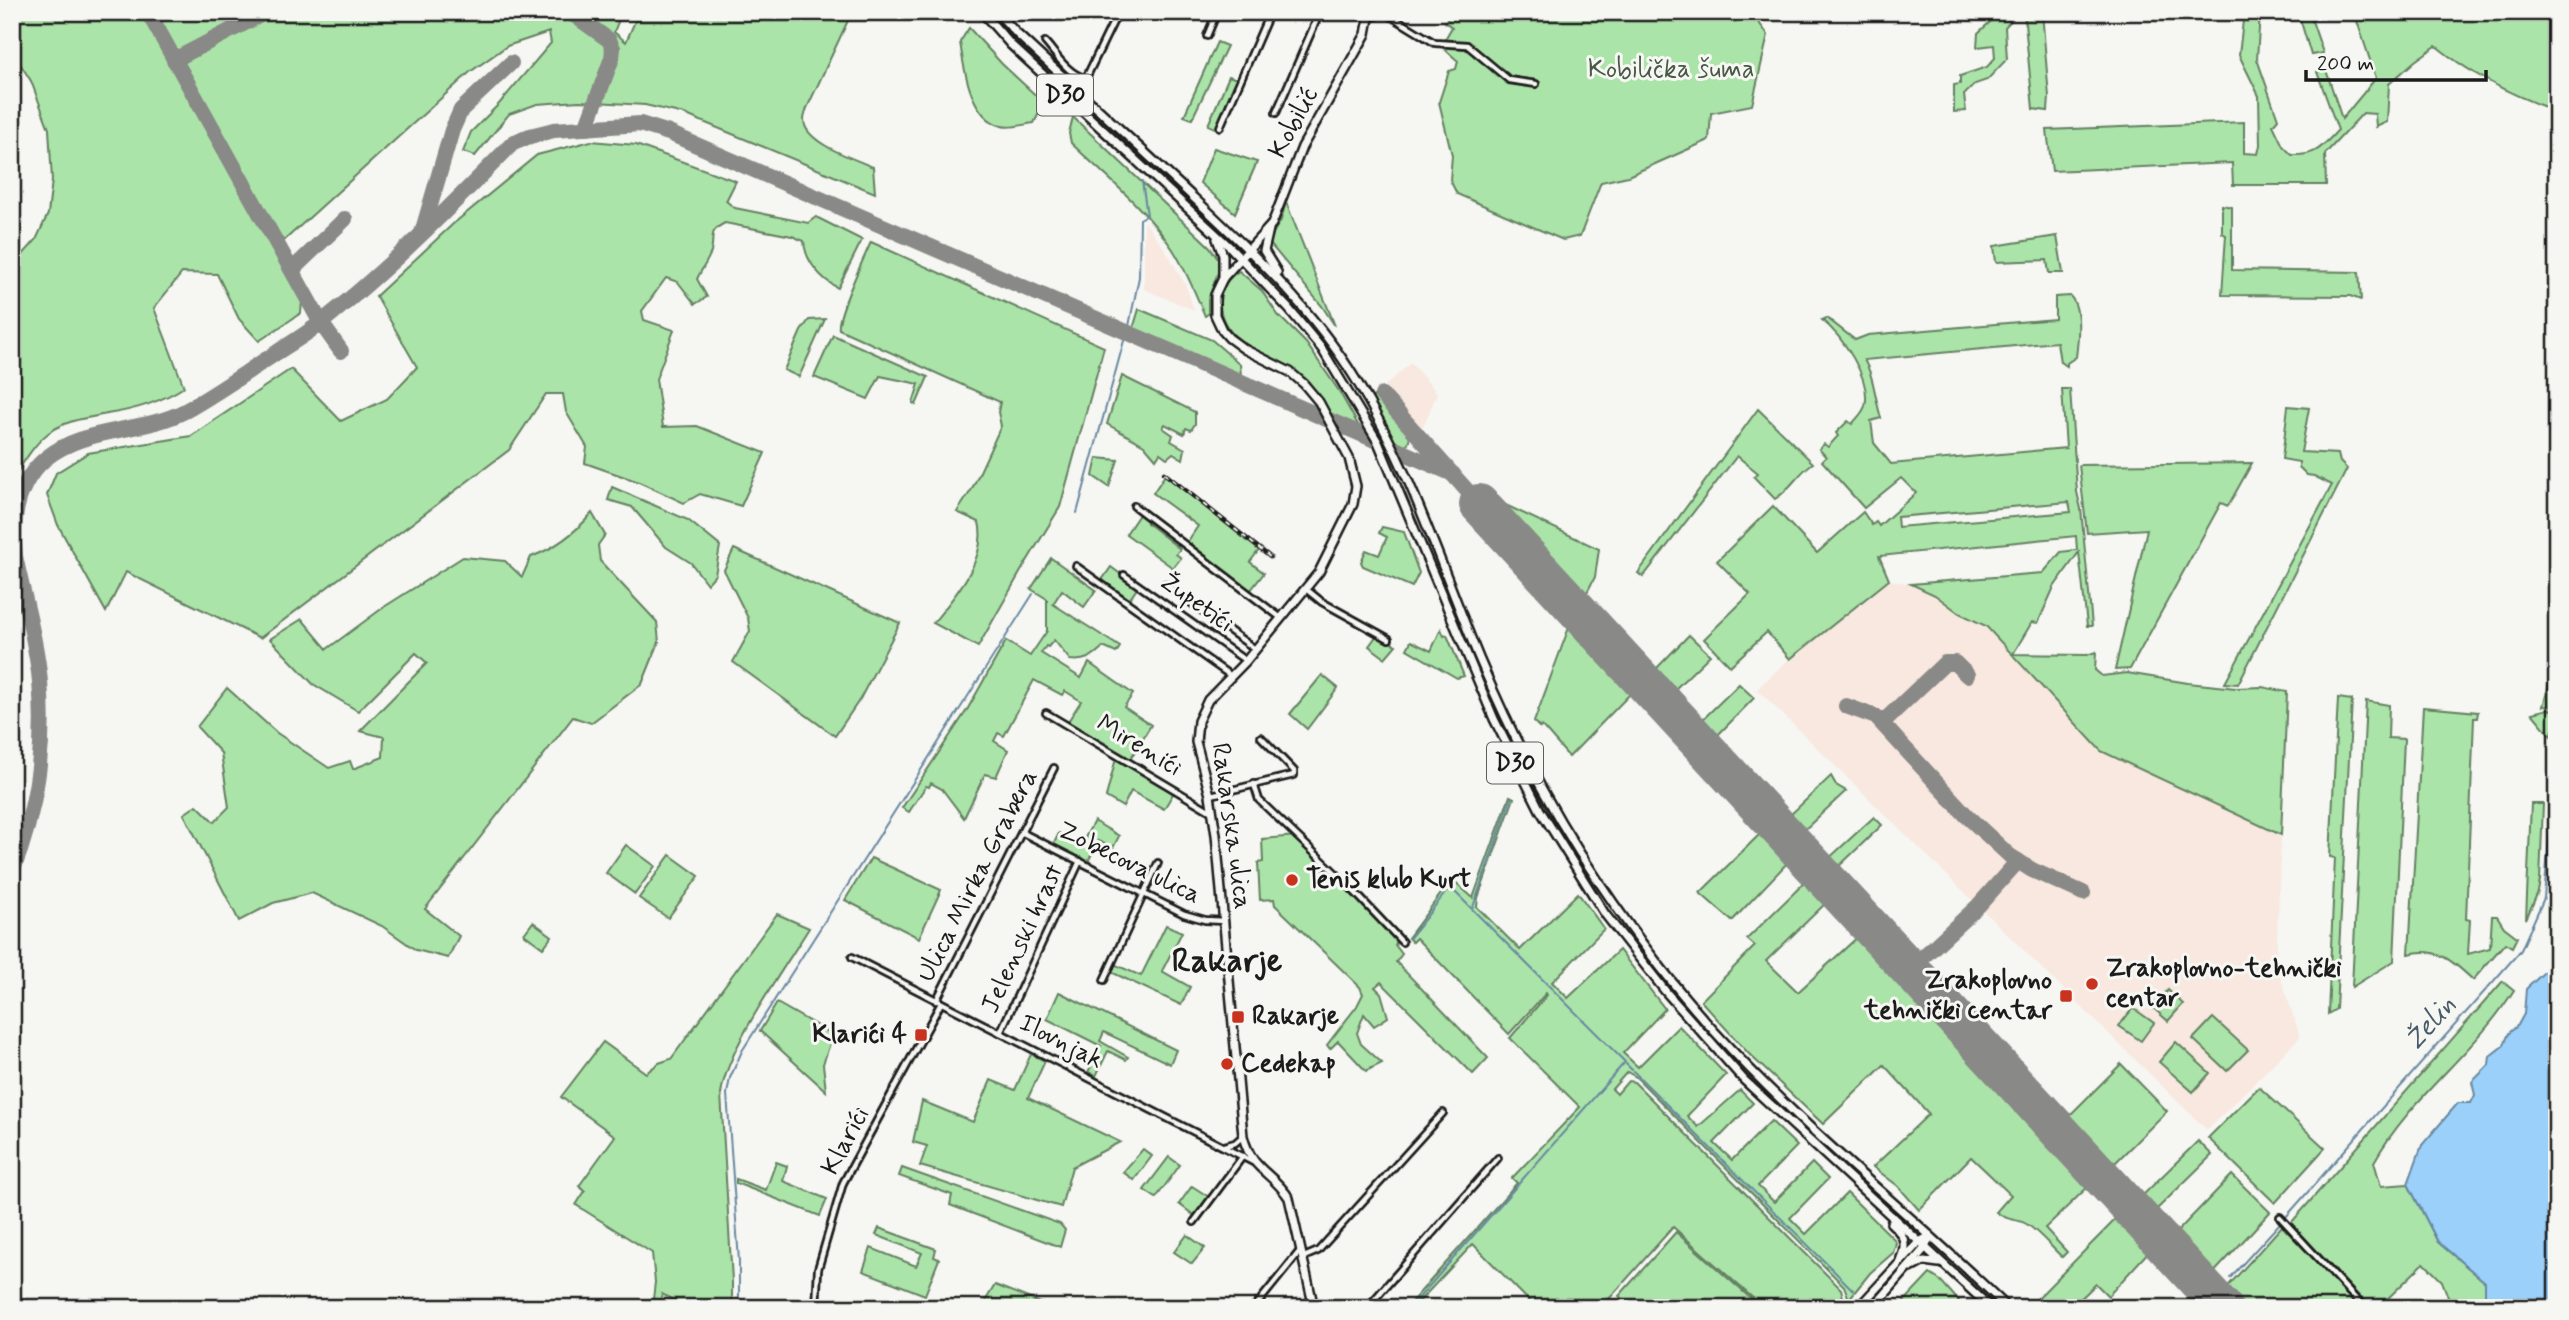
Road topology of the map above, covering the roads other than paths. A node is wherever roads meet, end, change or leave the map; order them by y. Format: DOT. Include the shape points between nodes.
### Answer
graph roads {
  1 [pos="982,12"];
  2 [pos="997,12"];
  3 [pos="1118,12"];
  4 [pos="1217,12"];
  5 [pos="1270,12"];
  6 [pos="1320,12"];
  7 [pos="1386,13"];
  8 [pos="1367,15"];
  9 [pos="1207,36"];
  10 [pos="1045,41"];
  11 [pos="1536,84"];
  12 [pos="1276,113"];
  13 [pos="1220,127"];
  14 [pos="1269,229"];
  15 [pos="1213,232"];
  16 [pos="1250,250"];
  17 [pos="1241,258"];
  18 [pos="1223,278"];
  19 [pos="1307,312"];
  20 [pos="1134,506"];
  21 [pos="1076,566"];
  22 [pos="1125,575"];
  23 [pos="1165,584"];
  24 [pos="1306,589"];
  25 [pos="1282,619"];
  26 [pos="1389,639"];
  27 [pos="1256,650"];
  28 [pos="1247,662"];
  29 [pos="1232,677"];
  30 [pos="1046,713"];
  31 [pos="1261,737"];
  32 [pos="1054,768"];
  33 [pos="1254,784"];
  34 [pos="1210,795"];
  35 [pos="1213,812"];
  36 [pos="1020,832"];
  37 [pos="1080,861"];
  38 [pos="1158,863"];
  39 [pos="1144,893"];
  40 [pos="1224,921"];
  41 [pos="1402,942"];
  42 [pos="852,957"];
  43 [pos="1104,980"];
  44 [pos="939,1002"];
  45 [pos="1000,1033"];
  46 [pos="1443,1113"];
  47 [pos="1243,1136"];
  48 [pos="1224,1146"];
  49 [pos="1243,1156"];
  50 [pos="1498,1158"];
  51 [pos="1254,1162"];
  52 [pos="1889,1214"];
  53 [pos="2280,1217"];
  54 [pos="1194,1222"];
  55 [pos="1930,1236"];
  56 [pos="1922,1245"];
  57 [pos="1303,1253"];
  58 [pos="1898,1264"];
  59 [pos="1947,1267"];
  60 [pos="1892,1284"];
  61 [pos="816,1308"];
  62 [pos="1254,1308"];
  63 [pos="1314,1308"];
  64 [pos="1367,1308"];
  65 [pos="1858,1308"];
  66 [pos="1873,1308"];
  67 [pos="1991,1308"];
  68 [pos="2008,1308"];
  69 [pos="2364,1308"];
  1 -- 15 [label="main road, D30" via="1011,45"];
  2 -- 16 [label="main road, D30"];
  3 -- 10 [label="street" via="1086,78 1068,68"];
  4 -- 9 [label="street"];
  5 -- 13 [label="street"];
  6 -- 12 [label="street"];
  7 -- 8 [label="street"];
  7 -- 11 [label="street" via="1435,43 1467,45 1509,80"];
  8 -- 14 [label="main road, Kobilić" via="1360,46 1302,147"];
  14 -- 16 [label="main road, Kobilić"];
  14 -- 19 [label="main road" via="1265,254"];
  15 -- 17 [label="main road, D30"];
  15 -- 18 [label="main road" via="1223,256"];
  16 -- 17 [label="main road, Kobilić"];
  16 -- 19 [label="main road, D30"];
  17 -- 18 [label="main road, Kobilić"];
  17 -- 52 [label="main road, D30" via="1322,348 1378,442 1493,719 1540,810 1605,914 1744,1080"];
  18 -- 24 [label="main road, Rakarska ulica" via="1214,310 1222,330 1304,384 1331,422 1355,472 1353,504 1325,562"];
  19 -- 55 [label="main road, D30" via="1355,377 1386,432 1504,716 1597,879 1714,1031 1790,1108"];
  20 -- 25 [label="street"];
  21 -- 29 [label="street"];
  22 -- 28 [label="street, Župetići"];
  23 -- 27 [label="street"];
  24 -- 25 [label="main road, Rakarska ulica"];
  24 -- 26 [label="street"];
  25 -- 27 [label="main road, Rakarska ulica"];
  27 -- 28 [label="main road, Rakarska ulica"];
  28 -- 29 [label="main road, Rakarska ulica"];
  29 -- 34 [label="main road, Rakarska ulica" via="1208,700 1196,731"];
  30 -- 35 [label="street, Mirenići"];
  31 -- 33 [label="street" via="1295,773"];
  32 -- 36 [label="street, Ulica Mirka Grabera"];
  33 -- 34 [label="street"];
  33 -- 41 [label="street" via="1259,800"];
  34 -- 35 [label="main road, Rakarska ulica"];
  35 -- 40 [label="main road, Rakarska ulica"];
  36 -- 37 [label="street, Zobecova ulica"];
  36 -- 44 [label="street, Ulica Mirka Grabera"];
  37 -- 39 [label="street, Zobecova ulica"];
  37 -- 45 [label="street, Jelenski hrast"];
  38 -- 39 [label="street"];
  39 -- 40 [label="street, Zobecova ulica" via="1190,916"];
  39 -- 43 [label="street"];
  40 -- 47 [label="main road, Rakarska ulica"];
  42 -- 44 [label="street, Ilovnjak"];
  44 -- 45 [label="street, Ilovnjak"];
  44 -- 61 [label="street, Klarići" via="844,1183 818,1269"];
  45 -- 48 [label="street, Ilovnjak"];
  46 -- 57 [label="street" via="1323,1246 1314,1254"];
  47 -- 48 [label="street"];
  47 -- 51 [label="main road, Rakarska ulica"];
  48 -- 49 [label="street, Ilovnjak"];
  49 -- 51 [label="street, Ilovnjak"];
  49 -- 54 [label="street"];
  50 -- 64 [label="street"];
  51 -- 57 [label="main road, Rakarska ulica" via="1289,1198"];
  52 -- 56 [label="main road, D30"];
  52 -- 58 [label="main road" via="1905,1243"];
  53 -- 69 [label="street"];
  55 -- 56 [label="main road"];
  55 -- 68 [label="main road, D30"];
  56 -- 58 [label="main road"];
  56 -- 59 [label="main road, D30"];
  56 -- 60 [label="main road"];
  57 -- 62 [label="street"];
  57 -- 63 [label="main road, Rakarska ulica"];
  58 -- 65 [label="main road"];
  59 -- 60 [label="main road" via="1924,1261"];
  59 -- 67 [label="main road, D30"];
  60 -- 66 [label="main road"];
}
